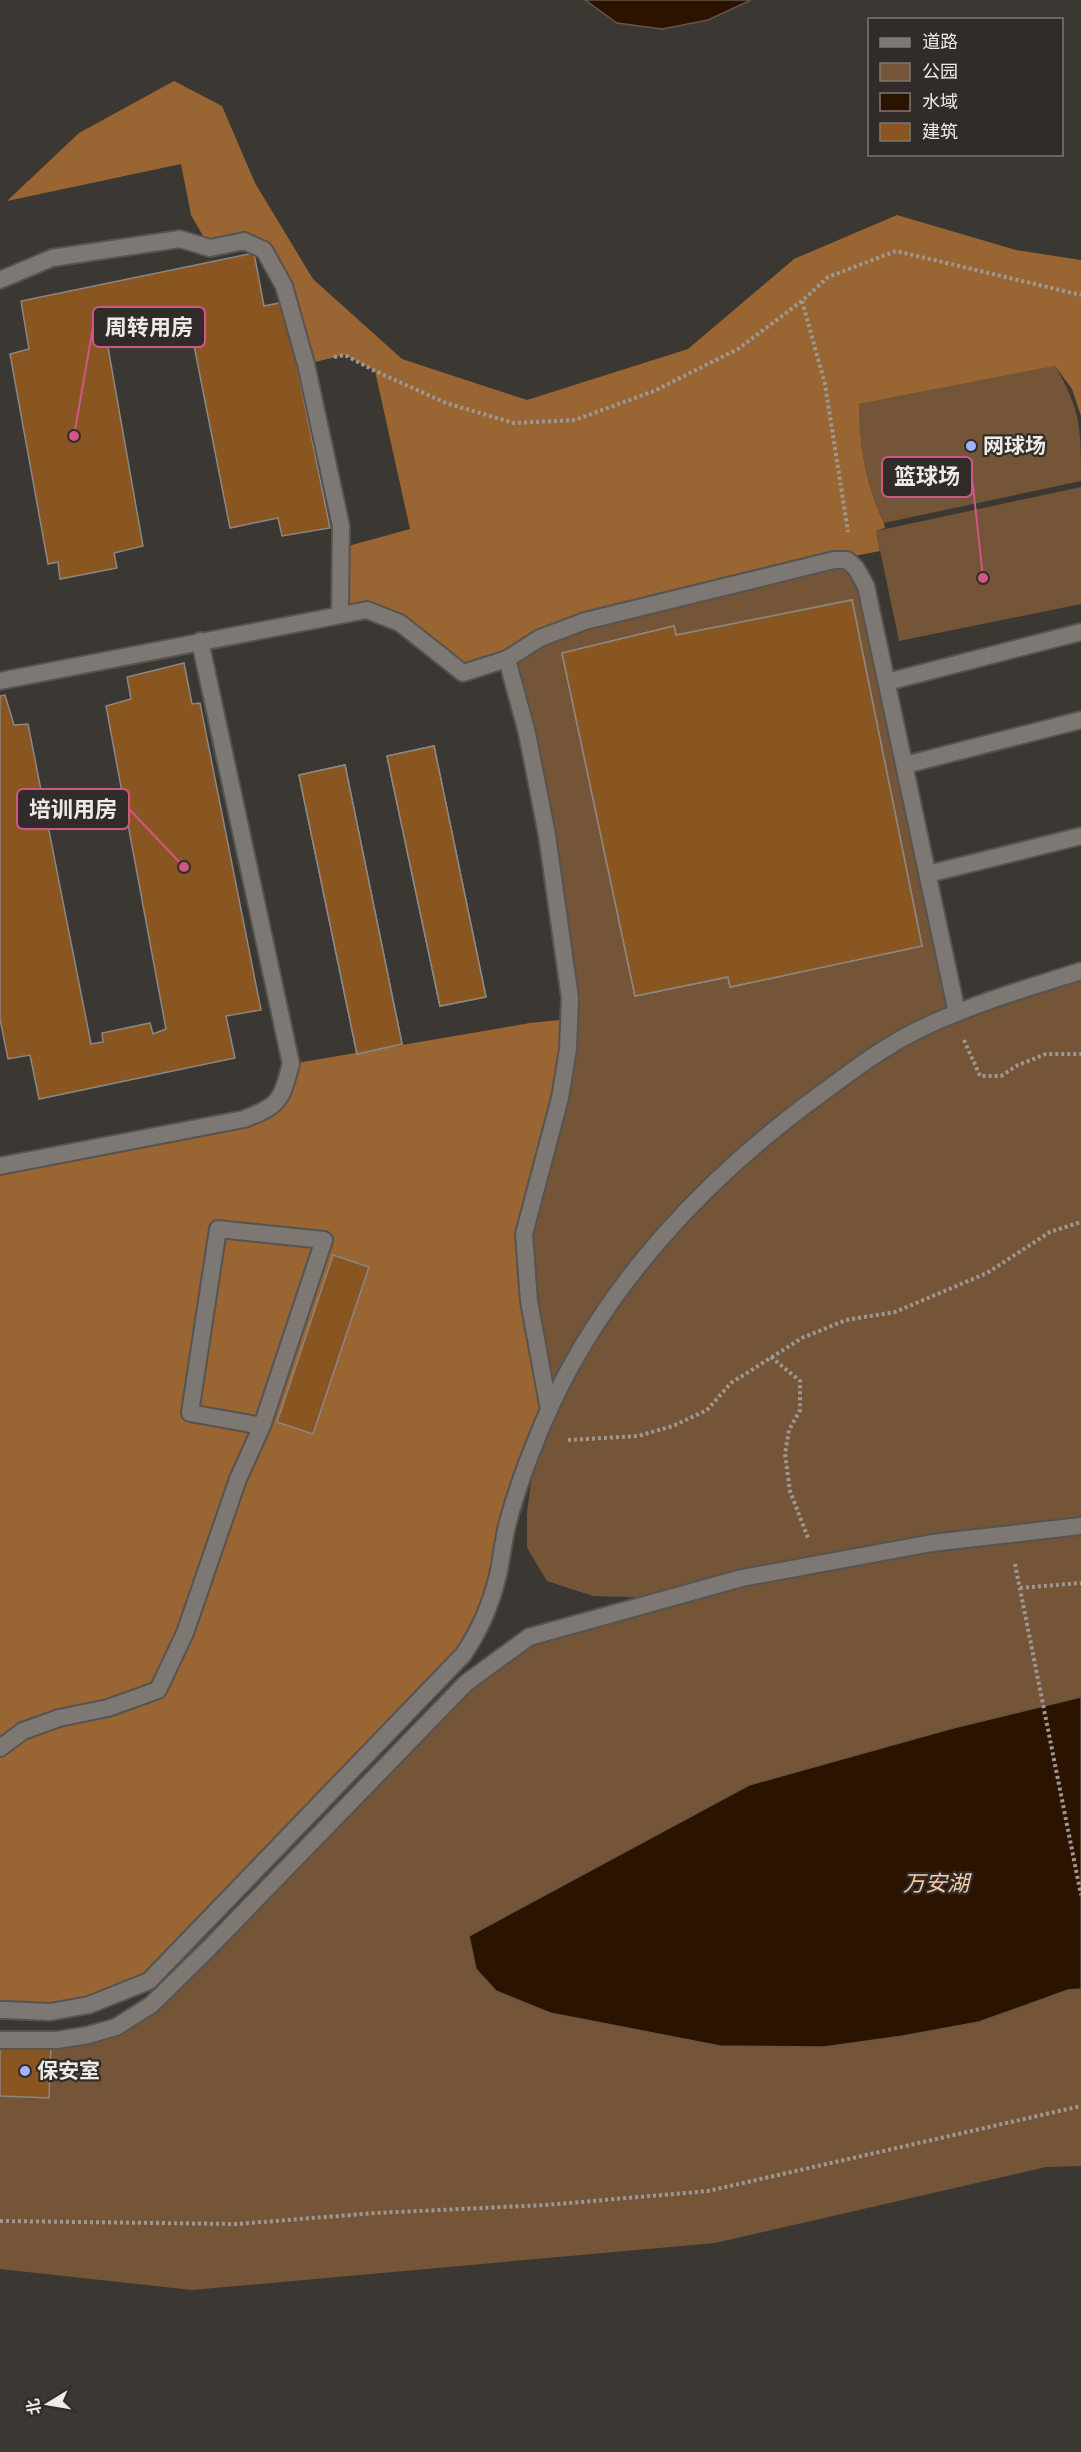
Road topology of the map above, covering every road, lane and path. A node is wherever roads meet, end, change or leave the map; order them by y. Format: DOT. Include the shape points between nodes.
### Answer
graph roads {
  1 [pos="0,280"];
  2 [pos="1081,295"];
  3 [pos="802,301"];
  4 [pos="306,364"];
  5 [pos="856,568"];
  6 [pos="340,614"];
  7 [pos="1081,632"];
  8 [pos="200,641"];
  9 [pos="507,659"];
  10 [pos="0,681"];
  11 [pos="887,682"];
  12 [pos="1081,720"];
  13 [pos="905,765"];
  14 [pos="1081,836"];
  15 [pos="927,874"];
  16 [pos="1081,971"];
  17 [pos="957,1013"];
  18 [pos="1081,1054"];
  19 [pos="0,1166"];
  20 [pos="1081,1222"];
  21 [pos="771,1357"];
  22 [pos="549,1410"];
  23 [pos="262,1426"];
  24 [pos="537,1438"];
  25 [pos="1081,1526"];
  26 [pos="1009,1534"];
  27 [pos="816,1564"];
  28 [pos="1081,1583"];
  29 [pos="1020,1588"];
  30 [pos="0,1748"];
  31 [pos="1081,1895"];
  32 [pos="3,2010"];
  33 [pos="2,2040"];
  34 [pos="1081,2106"];
  35 [pos="0,2221"];
  1 -- 4 [label="lane" via="52,258 120,246 180,239 210,248 244,241 264,250 284,286"];
  2 -- 3 [label="path" via="896,250 828,277"];
  3 -- 4 [label="path" via="738,349 654,391 575,420 514,423 446,403 345,355"];
  3 -- 5 [label="path" via="825,384"];
  4 -- 6 [label="lane" via="340,526"];
  5 -- 9 [label="lane" via="847,560 834,560 585,621 540,638"];
  5 -- 11 [label="lane" via="866,586"];
  6 -- 8 [label="lane"];
  6 -- 9 [label="lane" via="367,610 400,623 463,673"];
  7 -- 11 [label="lane"];
  8 -- 10 [label="lane"];
  8 -- 19 [label="lane" via="291,1064 284,1090 271,1109 244,1119"];
  9 -- 22 [label="lane" via="527,733 547,835 570,998 568,1049 560,1098 524,1234 529,1301"];
  11 -- 13 [label="lane"];
  12 -- 13 [label="lane"];
  13 -- 15 [label="lane"];
  14 -- 15 [label="lane"];
  15 -- 17 [label="lane"];
  16 -- 17 [label="lane"];
  17 -- 18 [label="path" via="967,1050 980,1076 1001,1076 1046,1054"];
  17 -- 22 [label="lane" via="920,1029 863,1063 771,1130 711,1183 649,1251 598,1323"];
  20 -- 21 [label="path" via="1050,1232 987,1273 895,1312 846,1320 802,1338"];
  21 -- 24 [label="path" via="731,1383 707,1410 674,1425 638,1436"];
  21 -- 27 [label="path" via="800,1382 800,1410 789,1430 784,1454 790,1491"];
  22 -- 24 [label="lane"];
  23 -- 23 [label="lane" via="324,1240 218,1229 190,1413"];
  23 -- 30 [label="lane" via="238,1479 185,1633 158,1690 23,1731"];
  24 -- 32 [label="lane" via="507,1524 498,1576 483,1625 463,1655 428,1694 149,1981 89,2006 50,2012"];
  25 -- 26 [label="lane"];
  26 -- 27 [label="lane"];
  26 -- 29 [label="path"];
  27 -- 33 [label="lane" via="742,1578 529,1637 466,1683 151,2005 116,2027 88,2035 57,2040"];
  28 -- 29 [label="path"];
  29 -- 31 [label="path"];
  34 -- 35 [label="path" via="708,2191 237,2224"];
}
